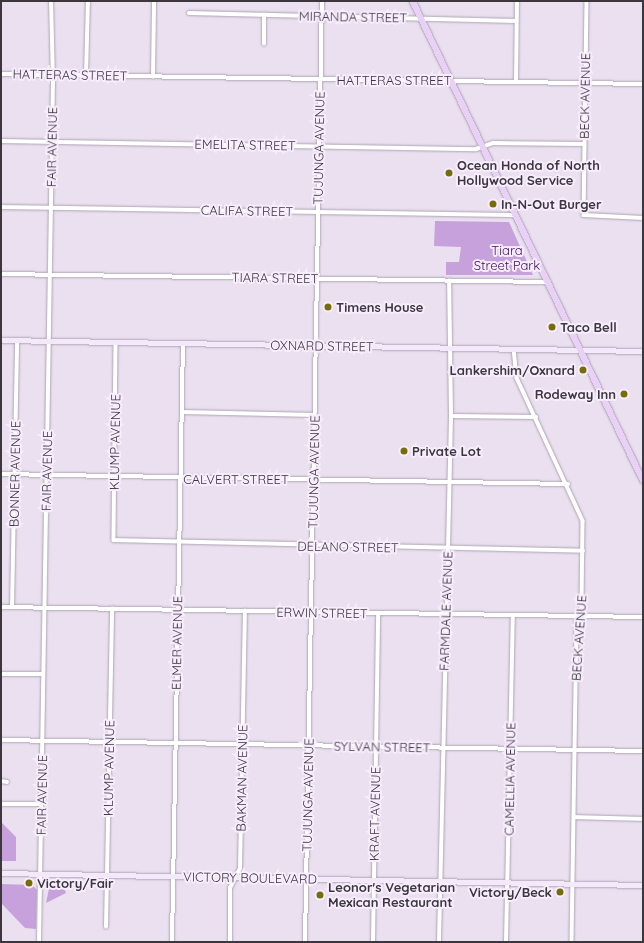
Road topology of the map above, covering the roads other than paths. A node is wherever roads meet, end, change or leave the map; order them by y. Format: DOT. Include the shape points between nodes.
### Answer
graph roads {
  1 [pos="51,1"];
  2 [pos="88,1"];
  3 [pos="154,1"];
  4 [pos="322,1"];
  5 [pos="413,1"];
  6 [pos="517,1"];
  7 [pos="587,1"];
  8 [pos="189,13"];
  9 [pos="264,15"];
  10 [pos="321,16"];
  11 [pos="422,19"];
  12 [pos="516,21"];
  13 [pos="264,44"];
  14 [pos="1,74"];
  15 [pos="51,74"];
  16 [pos="86,75"];
  17 [pos="153,77"];
  18 [pos="321,80"];
  19 [pos="450,81"];
  20 [pos="516,81"];
  21 [pos="586,82"];
  22 [pos="643,84"];
  23 [pos="1,141"];
  24 [pos="52,141"];
  25 [pos="584,144"];
  26 [pos="319,146"];
  27 [pos="483,146"];
  28 [pos="1,207"];
  29 [pos="51,208"];
  30 [pos="318,212"];
  31 [pos="516,215"];
  32 [pos="643,218"];
  33 [pos="1,274"];
  34 [pos="50,274"];
  35 [pos="317,279"];
  36 [pos="449,281"];
  37 [pos="548,282"];
  38 [pos="1,340"];
  39 [pos="17,341"];
  40 [pos="49,342"];
  41 [pos="116,343"];
  42 [pos="183,344"];
  43 [pos="316,347"];
  44 [pos="450,348"];
  45 [pos="514,349"];
  46 [pos="582,350"];
  47 [pos="643,351"];
  48 [pos="183,412"];
  49 [pos="315,415"];
  50 [pos="451,416"];
  51 [pos="536,417"];
  52 [pos="1,474"];
  53 [pos="15,474"];
  54 [pos="47,474"];
  55 [pos="115,476"];
  56 [pos="182,478"];
  57 [pos="314,479"];
  58 [pos="643,480"];
  59 [pos="450,482"];
  60 [pos="568,484"];
  61 [pos="114,540"];
  62 [pos="179,543"];
  63 [pos="312,546"];
  64 [pos="448,548"];
  65 [pos="582,551"];
  66 [pos="1,607"];
  67 [pos="12,607"];
  68 [pos="44,608"];
  69 [pos="112,609"];
  70 [pos="178,610"];
  71 [pos="245,611"];
  72 [pos="311,613"];
  73 [pos="378,614"];
  74 [pos="446,614"];
  75 [pos="513,616"];
  76 [pos="580,617"];
  77 [pos="643,617"];
  78 [pos="1,674"];
  79 [pos="43,674"];
  80 [pos="1,740"];
  81 [pos="42,741"];
  82 [pos="110,742"];
  83 [pos="176,743"];
  84 [pos="243,744"];
  85 [pos="309,745"];
  86 [pos="376,747"];
  87 [pos="443,748"];
  88 [pos="510,748"];
  89 [pos="575,750"];
  90 [pos="643,751"];
  91 [pos="1,781"];
  92 [pos="7,782"];
  93 [pos="1,804"];
  94 [pos="42,804"];
  95 [pos="574,818"];
  96 [pos="643,819"];
  97 [pos="1,873"];
  98 [pos="41,874"];
  99 [pos="108,875"];
  100 [pos="173,876"];
  101 [pos="235,877"];
  102 [pos="307,879"];
  103 [pos="374,880"];
  104 [pos="440,881"];
  105 [pos="507,882"];
  106 [pos="573,883"];
  107 [pos="643,885"];
  108 [pos="106,927"];
  109 [pos="39,942"];
  110 [pos="172,942"];
  111 [pos="230,942"];
  112 [pos="305,942"];
  113 [pos="373,942"];
  114 [pos="439,942"];
  115 [pos="506,942"];
  116 [pos="572,942"];
  1 -- 15 [label="street, FAIR AVENUE"];
  2 -- 16 [label="street"];
  3 -- 17 [label="street"];
  4 -- 10 [label="street, TUJUNGA AVENUE"];
  5 -- 11 [label="main road"];
  6 -- 12 [label="street"];
  7 -- 21 [label="street, BECK AVENUE"];
  8 -- 9 [label="street, MIRANDA STREET"];
  9 -- 10 [label="street, MIRANDA STREET"];
  9 -- 13 [label="street"];
  10 -- 11 [label="street, MIRANDA STREET"];
  10 -- 18 [label="street, TUJUNGA AVENUE"];
  11 -- 12 [label="street, MIRANDA STREET"];
  11 -- 19 [label="main road"];
  12 -- 20 [label="street"];
  14 -- 15 [label="street, HATTERAS STREET"];
  15 -- 16 [label="street, HATTERAS STREET"];
  15 -- 24 [label="street, FAIR AVENUE"];
  16 -- 17 [label="street, HATTERAS STREET"];
  17 -- 18 [label="street, HATTERAS STREET"];
  18 -- 19 [label="street, HATTERAS STREET"];
  18 -- 26 [label="street, TUJUNGA AVENUE"];
  19 -- 20 [label="street, HATTERAS STREET"];
  19 -- 27 [label="main road"];
  20 -- 21 [label="street, HATTERAS STREET"];
  21 -- 22 [label="street, HATTERAS STREET"];
  21 -- 25 [label="street, BECK AVENUE"];
  23 -- 24 [label="street, EMELITA STREET"];
  24 -- 26 [label="street, EMELITA STREET"];
  24 -- 29 [label="street, FAIR AVENUE"];
  25 -- 27 [label="street, EMELITA STREET" via="495,143"];
  25 -- 32 [label="street, BECK AVENUE" via="584,216"];
  26 -- 27 [label="street, EMELITA STREET"];
  26 -- 30 [label="street, TUJUNGA AVENUE"];
  27 -- 31 [label="main road"];
  28 -- 29 [label="street, CALIFA STREET"];
  29 -- 30 [label="street, CALIFA STREET"];
  29 -- 34 [label="street, FAIR AVENUE"];
  30 -- 31 [label="street, CALIFA STREET"];
  30 -- 35 [label="street, TUJUNGA AVENUE"];
  31 -- 37 [label="main road"];
  33 -- 34 [label="street, TIARA STREET"];
  34 -- 35 [label="street, TIARA STREET"];
  34 -- 40 [label="street, FAIR AVENUE"];
  35 -- 36 [label="street, TIARA STREET"];
  35 -- 43 [label="street, TUJUNGA AVENUE"];
  36 -- 37 [label="street, TIARA STREET"];
  36 -- 44 [label="street, FARMDALE AVENUE"];
  37 -- 46 [label="main road"];
  38 -- 39 [label="main road, OXNARD STREET"];
  39 -- 40 [label="main road, OXNARD STREET"];
  39 -- 53 [label="street, BONNER AVENUE"];
  40 -- 41 [label="main road, OXNARD STREET"];
  40 -- 54 [label="street, FAIR AVENUE"];
  41 -- 42 [label="main road, OXNARD STREET"];
  41 -- 55 [label="street, KLUMP AVENUE"];
  42 -- 43 [label="main road, OXNARD STREET"];
  42 -- 48 [label="street, ELMER AVENUE"];
  43 -- 44 [label="main road, OXNARD STREET"];
  43 -- 49 [label="street, TUJUNGA AVENUE"];
  44 -- 45 [label="main road, OXNARD STREET"];
  44 -- 50 [label="street, FARMDALE AVENUE"];
  45 -- 46 [label="main road, OXNARD STREET"];
  45 -- 51 [label="street, BECK AVENUE" via="517,378"];
  46 -- 47 [label="main road, OXNARD STREET"];
  46 -- 58 [label="main road"];
  48 -- 49 [label="street"];
  48 -- 56 [label="street, ELMER AVENUE"];
  49 -- 57 [label="street, TUJUNGA AVENUE"];
  50 -- 51 [label="street"];
  50 -- 59 [label="street, FARMDALE AVENUE"];
  51 -- 60 [label="street, BECK AVENUE"];
  52 -- 53 [label="street, CALVERT STREET"];
  53 -- 54 [label="street, CALVERT STREET"];
  53 -- 67 [label="street, BONNER AVENUE"];
  54 -- 55 [label="street, CALVERT STREET"];
  54 -- 68 [label="street, FAIR AVENUE"];
  55 -- 56 [label="street, CALVERT STREET"];
  55 -- 61 [label="street, KLUMP AVENUE"];
  56 -- 57 [label="street, CALVERT STREET"];
  56 -- 62 [label="street, ELMER AVENUE"];
  57 -- 59 [label="street, CALVERT STREET"];
  57 -- 63 [label="street, TUJUNGA AVENUE"];
  59 -- 60 [label="street, CALVERT STREET"];
  59 -- 64 [label="street, FARMDALE AVENUE"];
  60 -- 65 [label="street, BECK AVENUE" via="583,521"];
  61 -- 62 [label="street, DELANO STREET"];
  62 -- 63 [label="street, DELANO STREET"];
  62 -- 70 [label="street, ELMER AVENUE"];
  63 -- 64 [label="street, DELANO STREET"];
  63 -- 72 [label="street, TUJUNGA AVENUE"];
  64 -- 65 [label="street, DELANO STREET"];
  64 -- 74 [label="street, FARMDALE AVENUE"];
  65 -- 76 [label="street, BECK AVENUE"];
  66 -- 67 [label="street, ERWIN STREET"];
  67 -- 68 [label="street, ERWIN STREET"];
  68 -- 69 [label="street, ERWIN STREET"];
  68 -- 79 [label="street, FAIR AVENUE"];
  69 -- 70 [label="street, ERWIN STREET"];
  69 -- 82 [label="street, KLUMP AVENUE"];
  70 -- 71 [label="street, ERWIN STREET"];
  70 -- 83 [label="street, ELMER AVENUE"];
  71 -- 72 [label="street, ERWIN STREET"];
  71 -- 84 [label="street, BAKMAN AVENUE"];
  72 -- 73 [label="street, ERWIN STREET"];
  72 -- 85 [label="street, TUJUNGA AVENUE"];
  73 -- 74 [label="street, ERWIN STREET"];
  73 -- 86 [label="street, KRAFT AVENUE"];
  74 -- 75 [label="street, ERWIN STREET"];
  74 -- 87 [label="street, FARMDALE AVENUE"];
  75 -- 76 [label="street, ERWIN STREET"];
  75 -- 88 [label="street, CAMELLIA AVENUE"];
  76 -- 77 [label="street, ERWIN STREET"];
  76 -- 89 [label="street, BECK AVENUE"];
  78 -- 79 [label="street"];
  79 -- 81 [label="street, FAIR AVENUE"];
  80 -- 81 [label="street, SYLVAN STREET"];
  81 -- 82 [label="street, SYLVAN STREET"];
  81 -- 94 [label="street, FAIR AVENUE"];
  82 -- 83 [label="street, SYLVAN STREET"];
  82 -- 99 [label="street, KLUMP AVENUE"];
  83 -- 84 [label="street, SYLVAN STREET"];
  83 -- 100 [label="street, ELMER AVENUE"];
  84 -- 85 [label="street, SYLVAN STREET"];
  84 -- 101 [label="street, BAKMAN AVENUE" via="240,868"];
  85 -- 86 [label="street, SYLVAN STREET"];
  85 -- 102 [label="street, TUJUNGA AVENUE"];
  86 -- 87 [label="street, SYLVAN STREET"];
  86 -- 103 [label="street, KRAFT AVENUE"];
  87 -- 88 [label="street, SYLVAN STREET"];
  87 -- 104 [label="street, FARMDALE AVENUE"];
  88 -- 89 [label="street, SYLVAN STREET"];
  88 -- 105 [label="street, CAMELLIA AVENUE"];
  89 -- 90 [label="street, SYLVAN STREET"];
  89 -- 95 [label="street, BECK AVENUE"];
  91 -- 92 [label="street"];
  93 -- 94 [label="street"];
  94 -- 98 [label="street, FAIR AVENUE"];
  95 -- 96 [label="street"];
  95 -- 106 [label="street, BECK AVENUE"];
  97 -- 98 [label="main road, VICTORY BOULEVARD"];
  98 -- 99 [label="main road, VICTORY BOULEVARD"];
  98 -- 109 [label="street, FAIR AVENUE"];
  99 -- 100 [label="main road, VICTORY BOULEVARD"];
  99 -- 108 [label="street, KLUMP AVENUE"];
  100 -- 101 [label="main road, VICTORY BOULEVARD"];
  100 -- 110 [label="street, ELMER AVENUE"];
  101 -- 102 [label="main road, VICTORY BOULEVARD"];
  101 -- 111 [label="street, BAKMAN AVENUE" via="230,888"];
  102 -- 103 [label="main road, VICTORY BOULEVARD"];
  102 -- 112 [label="street, TUJUNGA AVENUE"];
  103 -- 104 [label="main road, VICTORY BOULEVARD"];
  103 -- 113 [label="street, KRAFT AVENUE"];
  104 -- 105 [label="main road, VICTORY BOULEVARD"];
  104 -- 114 [label="street, FARMDALE AVENUE"];
  105 -- 106 [label="main road, VICTORY BOULEVARD"];
  105 -- 115 [label="street, CAMELLIA AVENUE"];
  106 -- 107 [label="main road, VICTORY BOULEVARD"];
  106 -- 116 [label="street, BECK AVENUE"];
}
